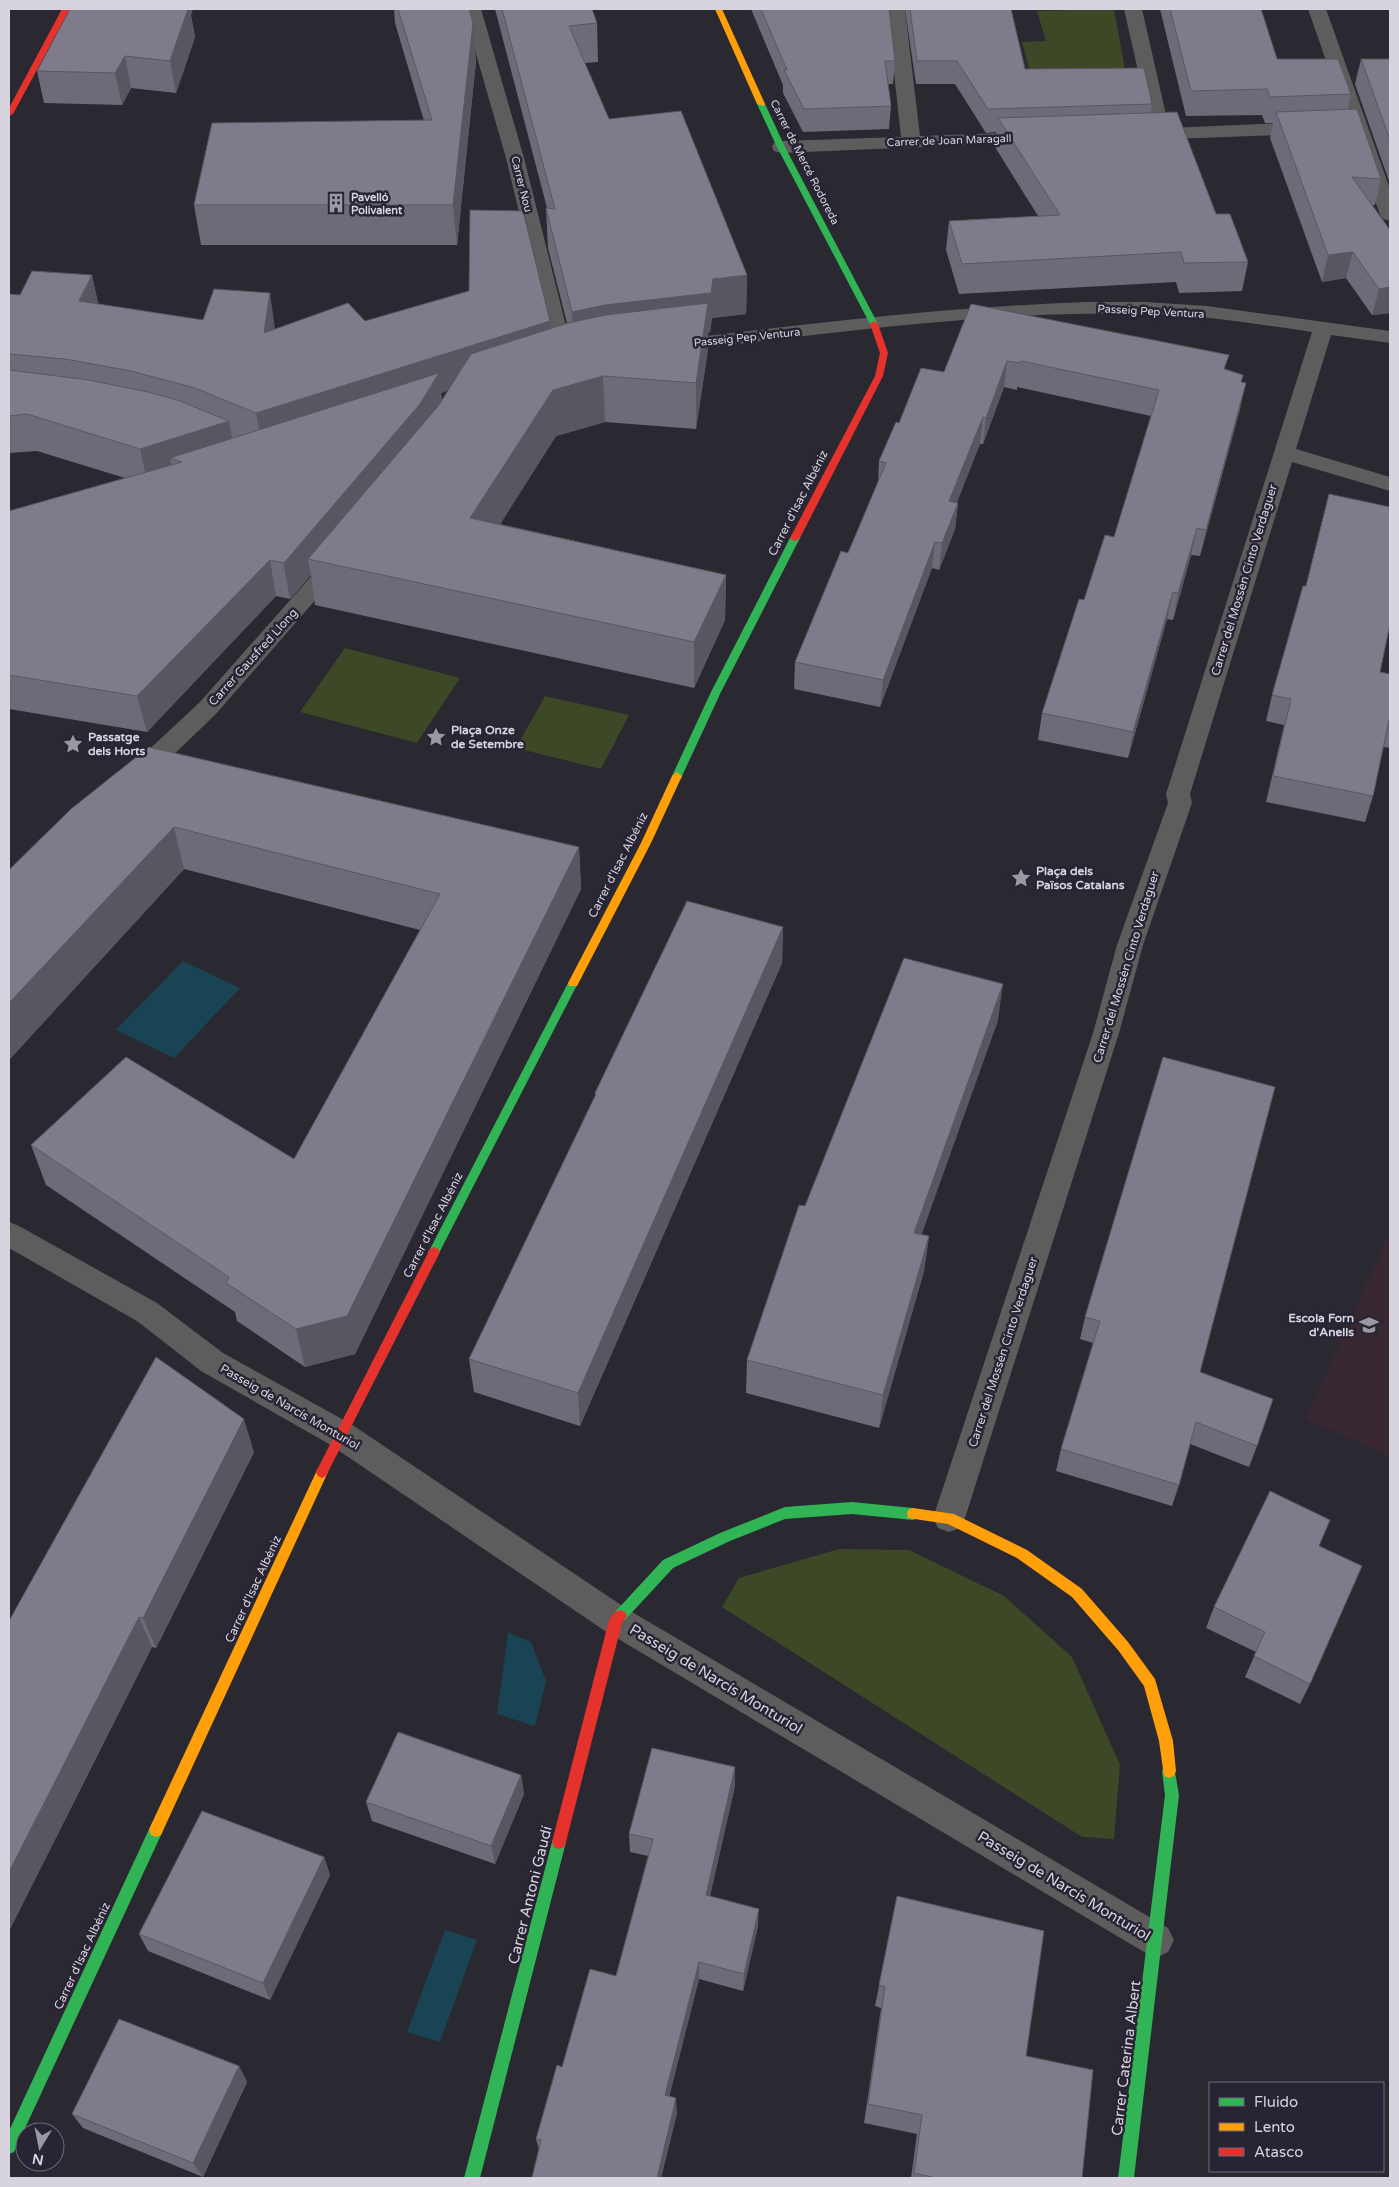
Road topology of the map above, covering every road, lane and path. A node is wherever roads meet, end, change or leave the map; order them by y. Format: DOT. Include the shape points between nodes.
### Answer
graph roads {
  1 [pos="66,9"];
  2 [pos="472,9"];
  3 [pos="718,9"];
  4 [pos="896,9"];
  5 [pos="1132,9"];
  6 [pos="1317,9"];
  7 [pos="9,114"];
  8 [pos="1358,126"];
  9 [pos="1132,134"];
  10 [pos="1162,134"];
  11 [pos="1055,137"];
  12 [pos="911,142"];
  13 [pos="781,147"];
  14 [pos="1390,215"];
  15 [pos="874,323"];
  16 [pos="1323,329"];
  17 [pos="1390,337"];
  18 [pos="655,347"];
  19 [pos="565,362"];
  20 [pos="1284,452"];
  21 [pos="1390,484"];
  22 [pos="353,542"];
  23 [pos="121,790"];
  24 [pos="9,1234"];
  25 [pos="340,1434"];
  26 [pos="949,1518"];
  27 [pos="616,1620"];
  28 [pos="1156,1940"];
  29 [pos="9,2147"];
  30 [pos="472,2178"];
  31 [pos="1126,2178"];
  1 -- 7 [label="street"];
  2 -- 19 [label="street, Carrer Nou" via="515,158"];
  3 -- 13 [label="street, Carrer de Mercé Rodoreda"];
  4 -- 12 [label="street"];
  5 -- 10 [label="street"];
  6 -- 8 [label="street"];
  8 -- 10 [label="street"];
  8 -- 14 [label="street"];
  9 -- 10 [label="street"];
  11 -- 12 [label="street, Carrer de Joan Maragall"];
  12 -- 13 [label="street, Carrer de Joan Maragall"];
  13 -- 15 [label="street, Carrer de Mercé Rodoreda"];
  15 -- 16 [label="street, Passeig Pep Ventura" via="950,314 1121,308 1196,312"];
  15 -- 18 [label="street, Passeig Pep Ventura"];
  15 -- 25 [label="street, Carrer d'Isac Albéniz" via="884,353 879,376 716,692 641,852"];
  16 -- 17 [label="street, Passeig Pep Ventura"];
  16 -- 20 [label="street, Carrer del Mossèn Cinto Verdaguer"];
  20 -- 21 [label="street"];
  20 -- 26 [label="street, Carrer del Mossèn Cinto Verdaguer" via="1178,794 1180,803 1130,945 1106,1032"];
  22 -- 23 [label="street, Carrer Gausfred Llong" via="208,708"];
  24 -- 25 [label="street, Passeig de Narcís Monturiol" via="148,1312 212,1362"];
  25 -- 27 [label="street, Passeig de Narcís Monturiol"];
  25 -- 29 [label="street, Carrer d'Isac Albéniz"];
  26 -- 27 [label="street, Passeig de Narcís Monturiol" via="852,1508 785,1512 668,1564"];
  26 -- 28 [label="street, Passeig de Narcís Monturiol" via="1022,1554 1077,1593 1150,1683 1166,1741 1172,1795"];
  27 -- 28 [label="street, Passeig de Narcís Monturiol"];
  27 -- 30 [label="street, Carrer Antoni Gaudí"];
  28 -- 31 [label="street, Carrer Caterina Albert"];
}
